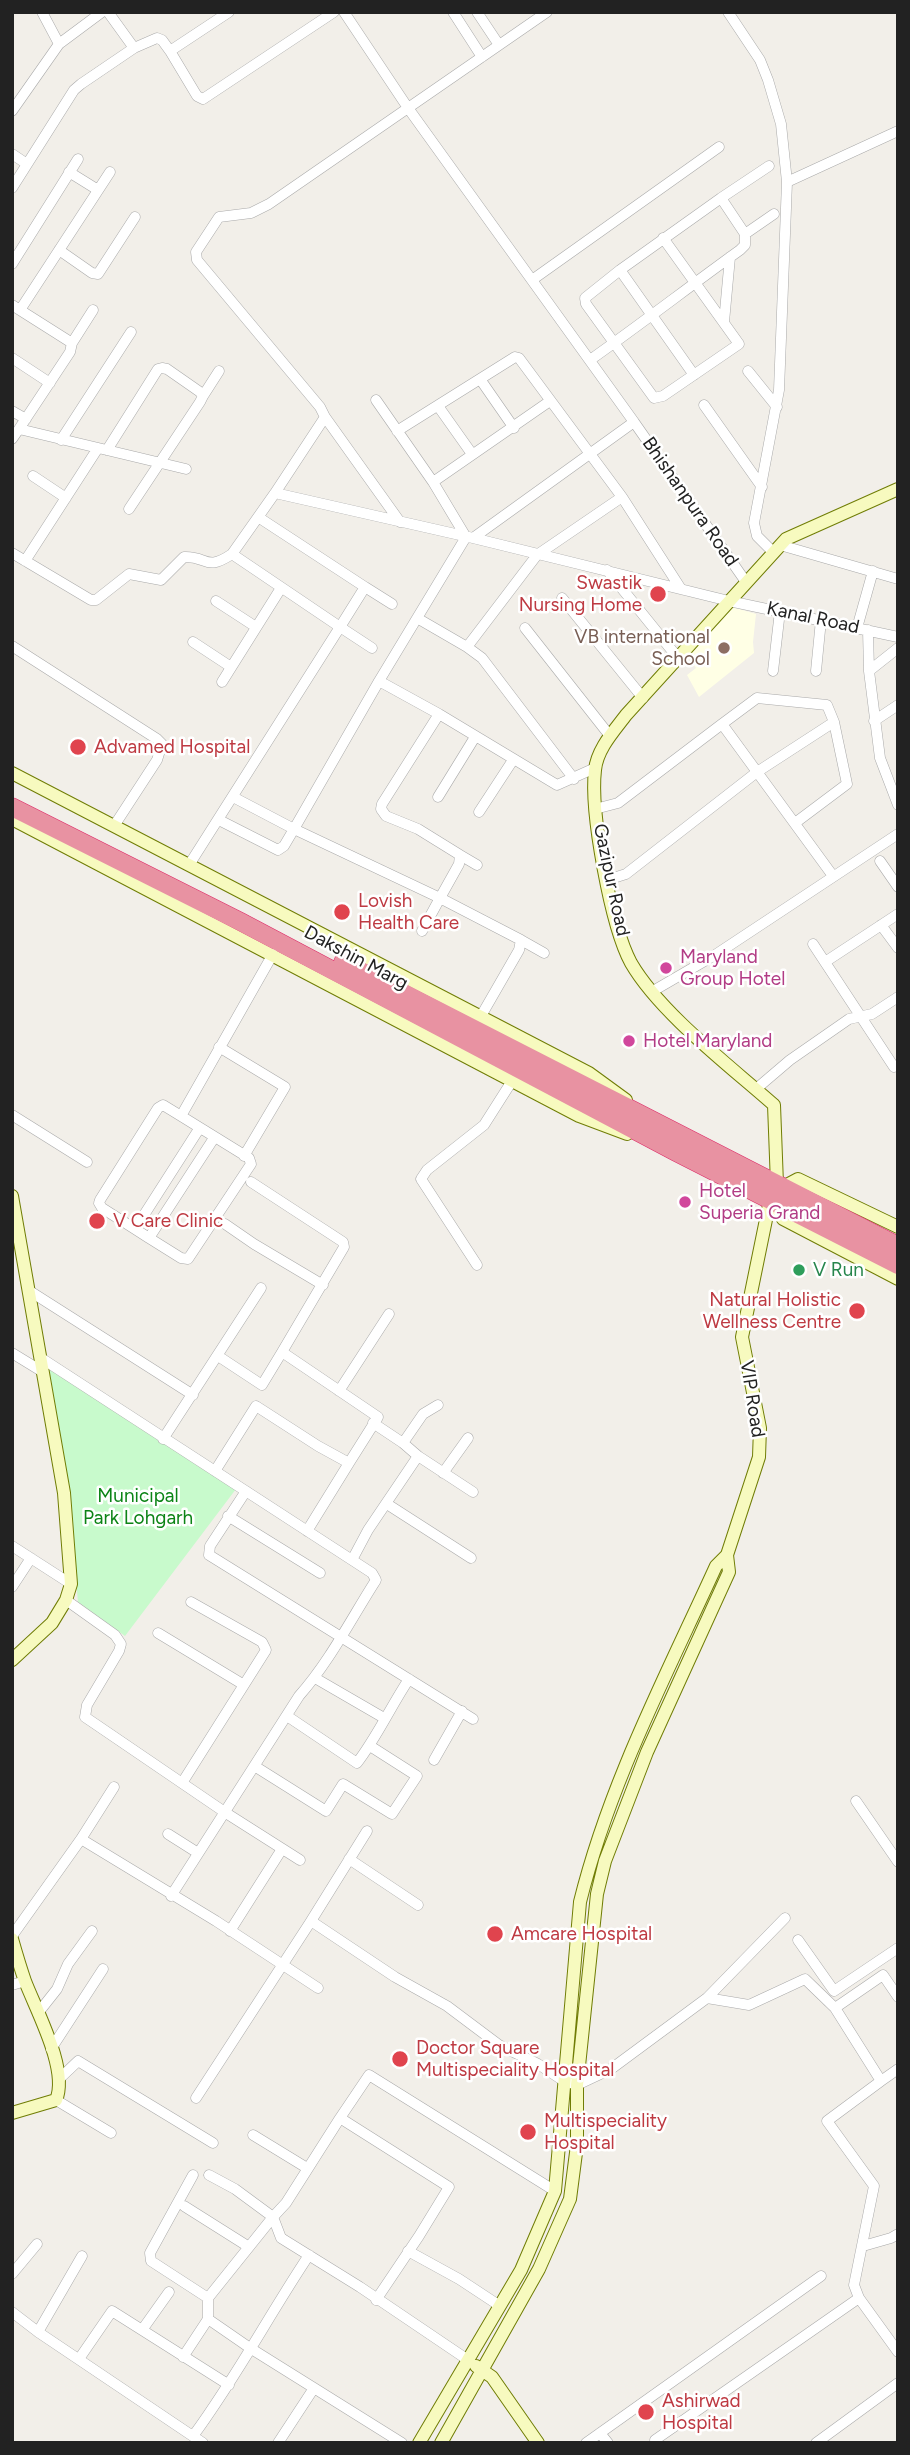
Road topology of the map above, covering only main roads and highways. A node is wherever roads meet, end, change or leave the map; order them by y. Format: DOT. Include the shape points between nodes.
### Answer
graph roads {
  1 [pos="12,795"];
  2 [pos="12,807"];
  3 [pos="244,917"];
  4 [pos="776,1190"];
  5 [pos="898,1246"];
  6 [pos="898,1265"];
  1 -- 3 [label="highway"];
  2 -- 3 [label="highway, Dakshin Marg"];
  3 -- 4 [label="highway" via="660,1124"];
  3 -- 4 [label="highway, Dakshin Marg" via="676,1152"];
  4 -- 5 [label="highway"];
  4 -- 6 [label="highway"];
}
